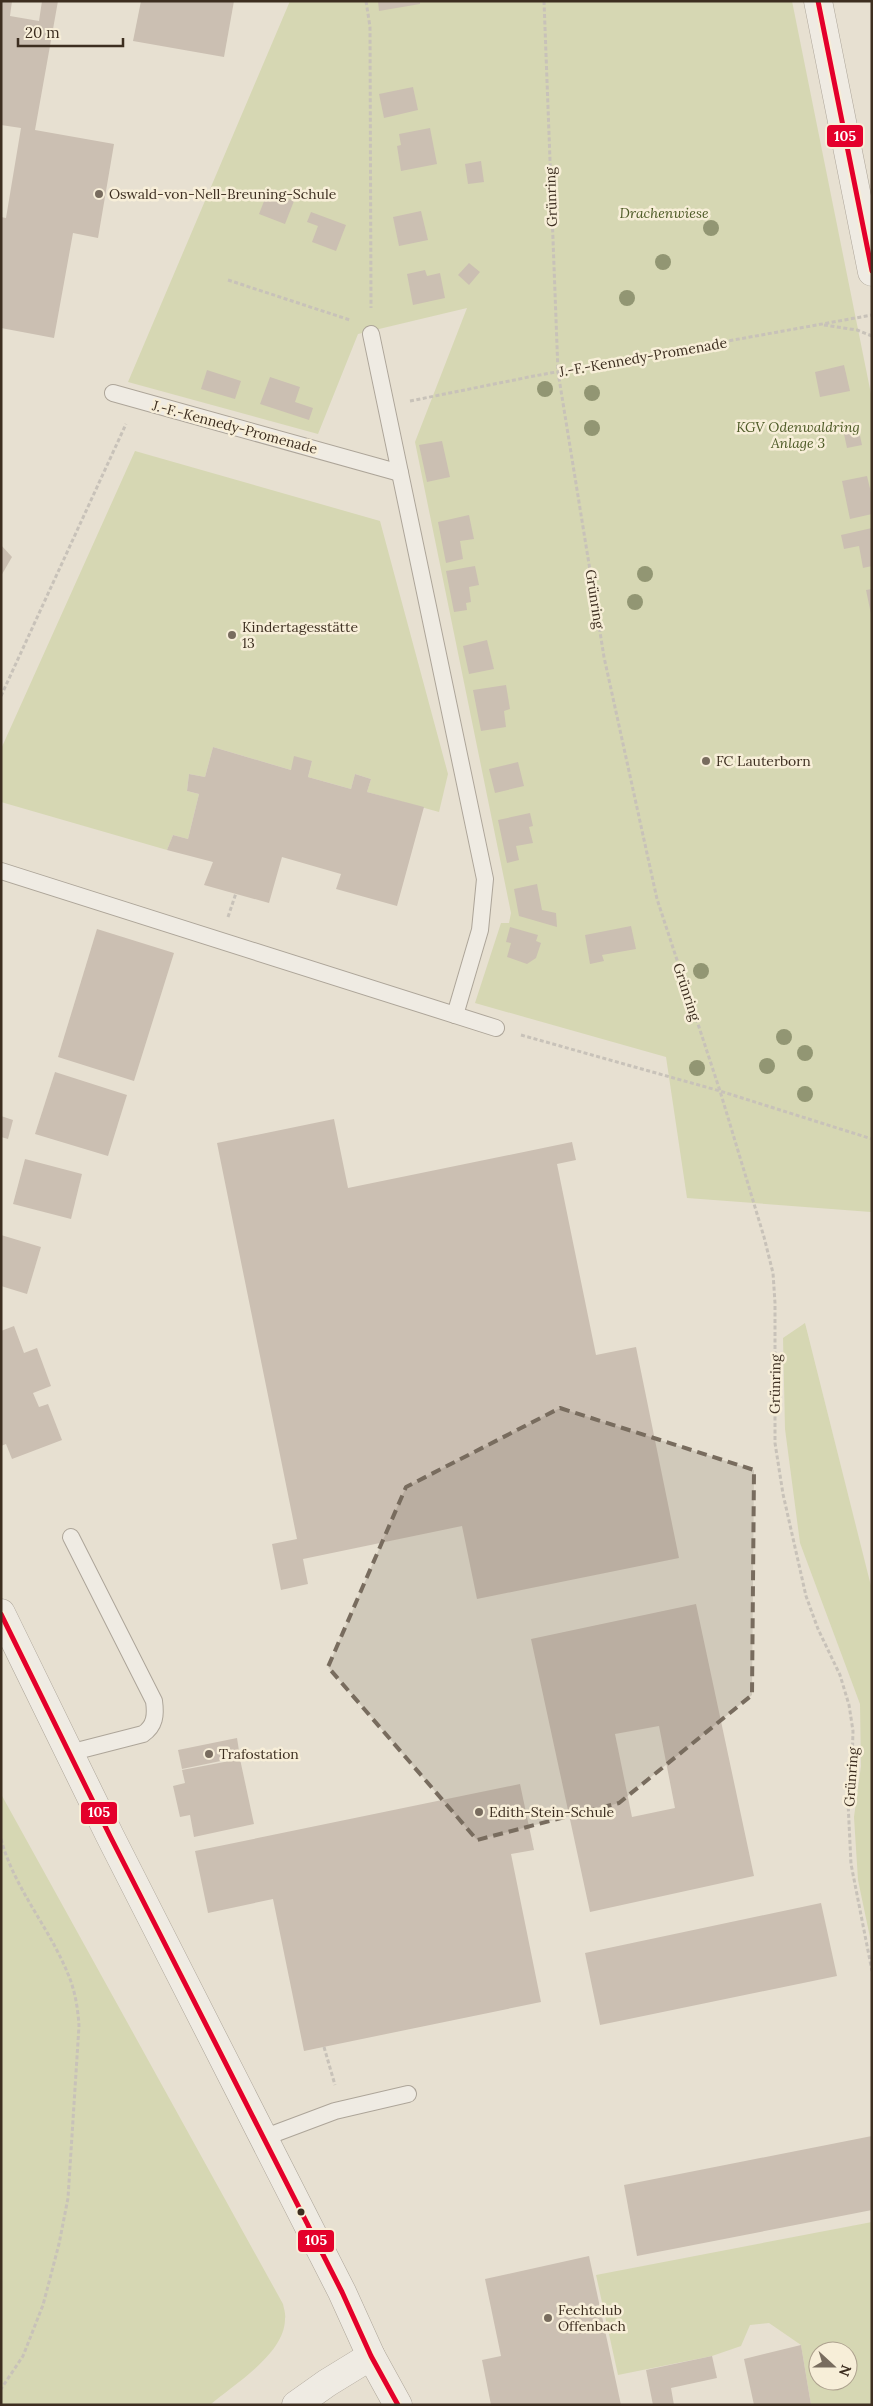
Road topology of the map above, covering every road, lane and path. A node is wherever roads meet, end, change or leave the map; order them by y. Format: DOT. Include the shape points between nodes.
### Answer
graph roads {
  1 [pos="366,1"];
  2 [pos="544,1"];
  3 [pos="818,1"];
  4 [pos="872,272"];
  5 [pos="228,280"];
  6 [pos="872,315"];
  7 [pos="820,325"];
  8 [pos="371,327"];
  9 [pos="872,336"];
  10 [pos="558,372"];
  11 [pos="113,393"];
  12 [pos="137,400"];
  13 [pos="387,406"];
  14 [pos="400,473"];
  15 [pos="1,696"];
  16 [pos="1,871"];
  17 [pos="455,1015"];
  18 [pos="496,1028"];
  19 [pos="720,1091"];
  20 [pos="872,1139"];
  21 [pos="71,1537"];
  22 [pos="1,1613"];
  23 [pos="69,1753"];
  24 [pos="1,1839"];
  25 [pos="872,1971"];
  26 [pos="324,2047"];
  27 [pos="335,2087"];
  28 [pos="408,2094"];
  29 [pos="263,2138"];
  30 [pos="371,2356"];
  31 [pos="1,2389"];
  32 [pos="296,2405"];
  33 [pos="398,2405"];
  1 -- 8 [label="path" via="370,27"];
  2 -- 10 [label="path, Grünring"];
  3 -- 4 [label="street"];
  5 -- 8 [label="path"];
  6 -- 7 [label="path, J.-F.-Kennedy-Promenade"];
  7 -- 9 [label="path" via="857,330"];
  7 -- 10 [label="path, J.-F.-Kennedy-Promenade"];
  8 -- 13 [label="lane"];
  10 -- 13 [label="path, J.-F.-Kennedy-Promenade"];
  10 -- 19 [label="path, Grünring" via="604,657 656,899"];
  11 -- 12 [label="lane"];
  12 -- 14 [label="lane, J.-F.-Kennedy-Promenade"];
  12 -- 15 [label="path, J.-F.-Kennedy-Promenade"];
  13 -- 14 [label="lane"];
  14 -- 17 [label="lane" via="485,880 480,930"];
  16 -- 17 [label="lane"];
  17 -- 18 [label="lane"];
  18 -- 19 [label="path"];
  19 -- 20 [label="path"];
  19 -- 25 [label="path, Grünring" via="773,1273 776,1312 775,1443 793,1544 806,1596 840,1675 849,1705 853,1731 848,1802 851,1864"];
  21 -- 23 [label="lane" via="154,1701 156,1714 150,1729 143,1734"];
  22 -- 23 [label="street"];
  23 -- 29 [label="street"];
  24 -- 31 [label="path" via="18,1883 68,1974 80,2026 68,2198 61,2235 43,2305 23,2356"];
  26 -- 27 [label="path"];
  28 -- 29 [label="lane" via="335,2111"];
  29 -- 30 [label="street"];
  30 -- 32 [label="street"];
  30 -- 33 [label="street"];
}
